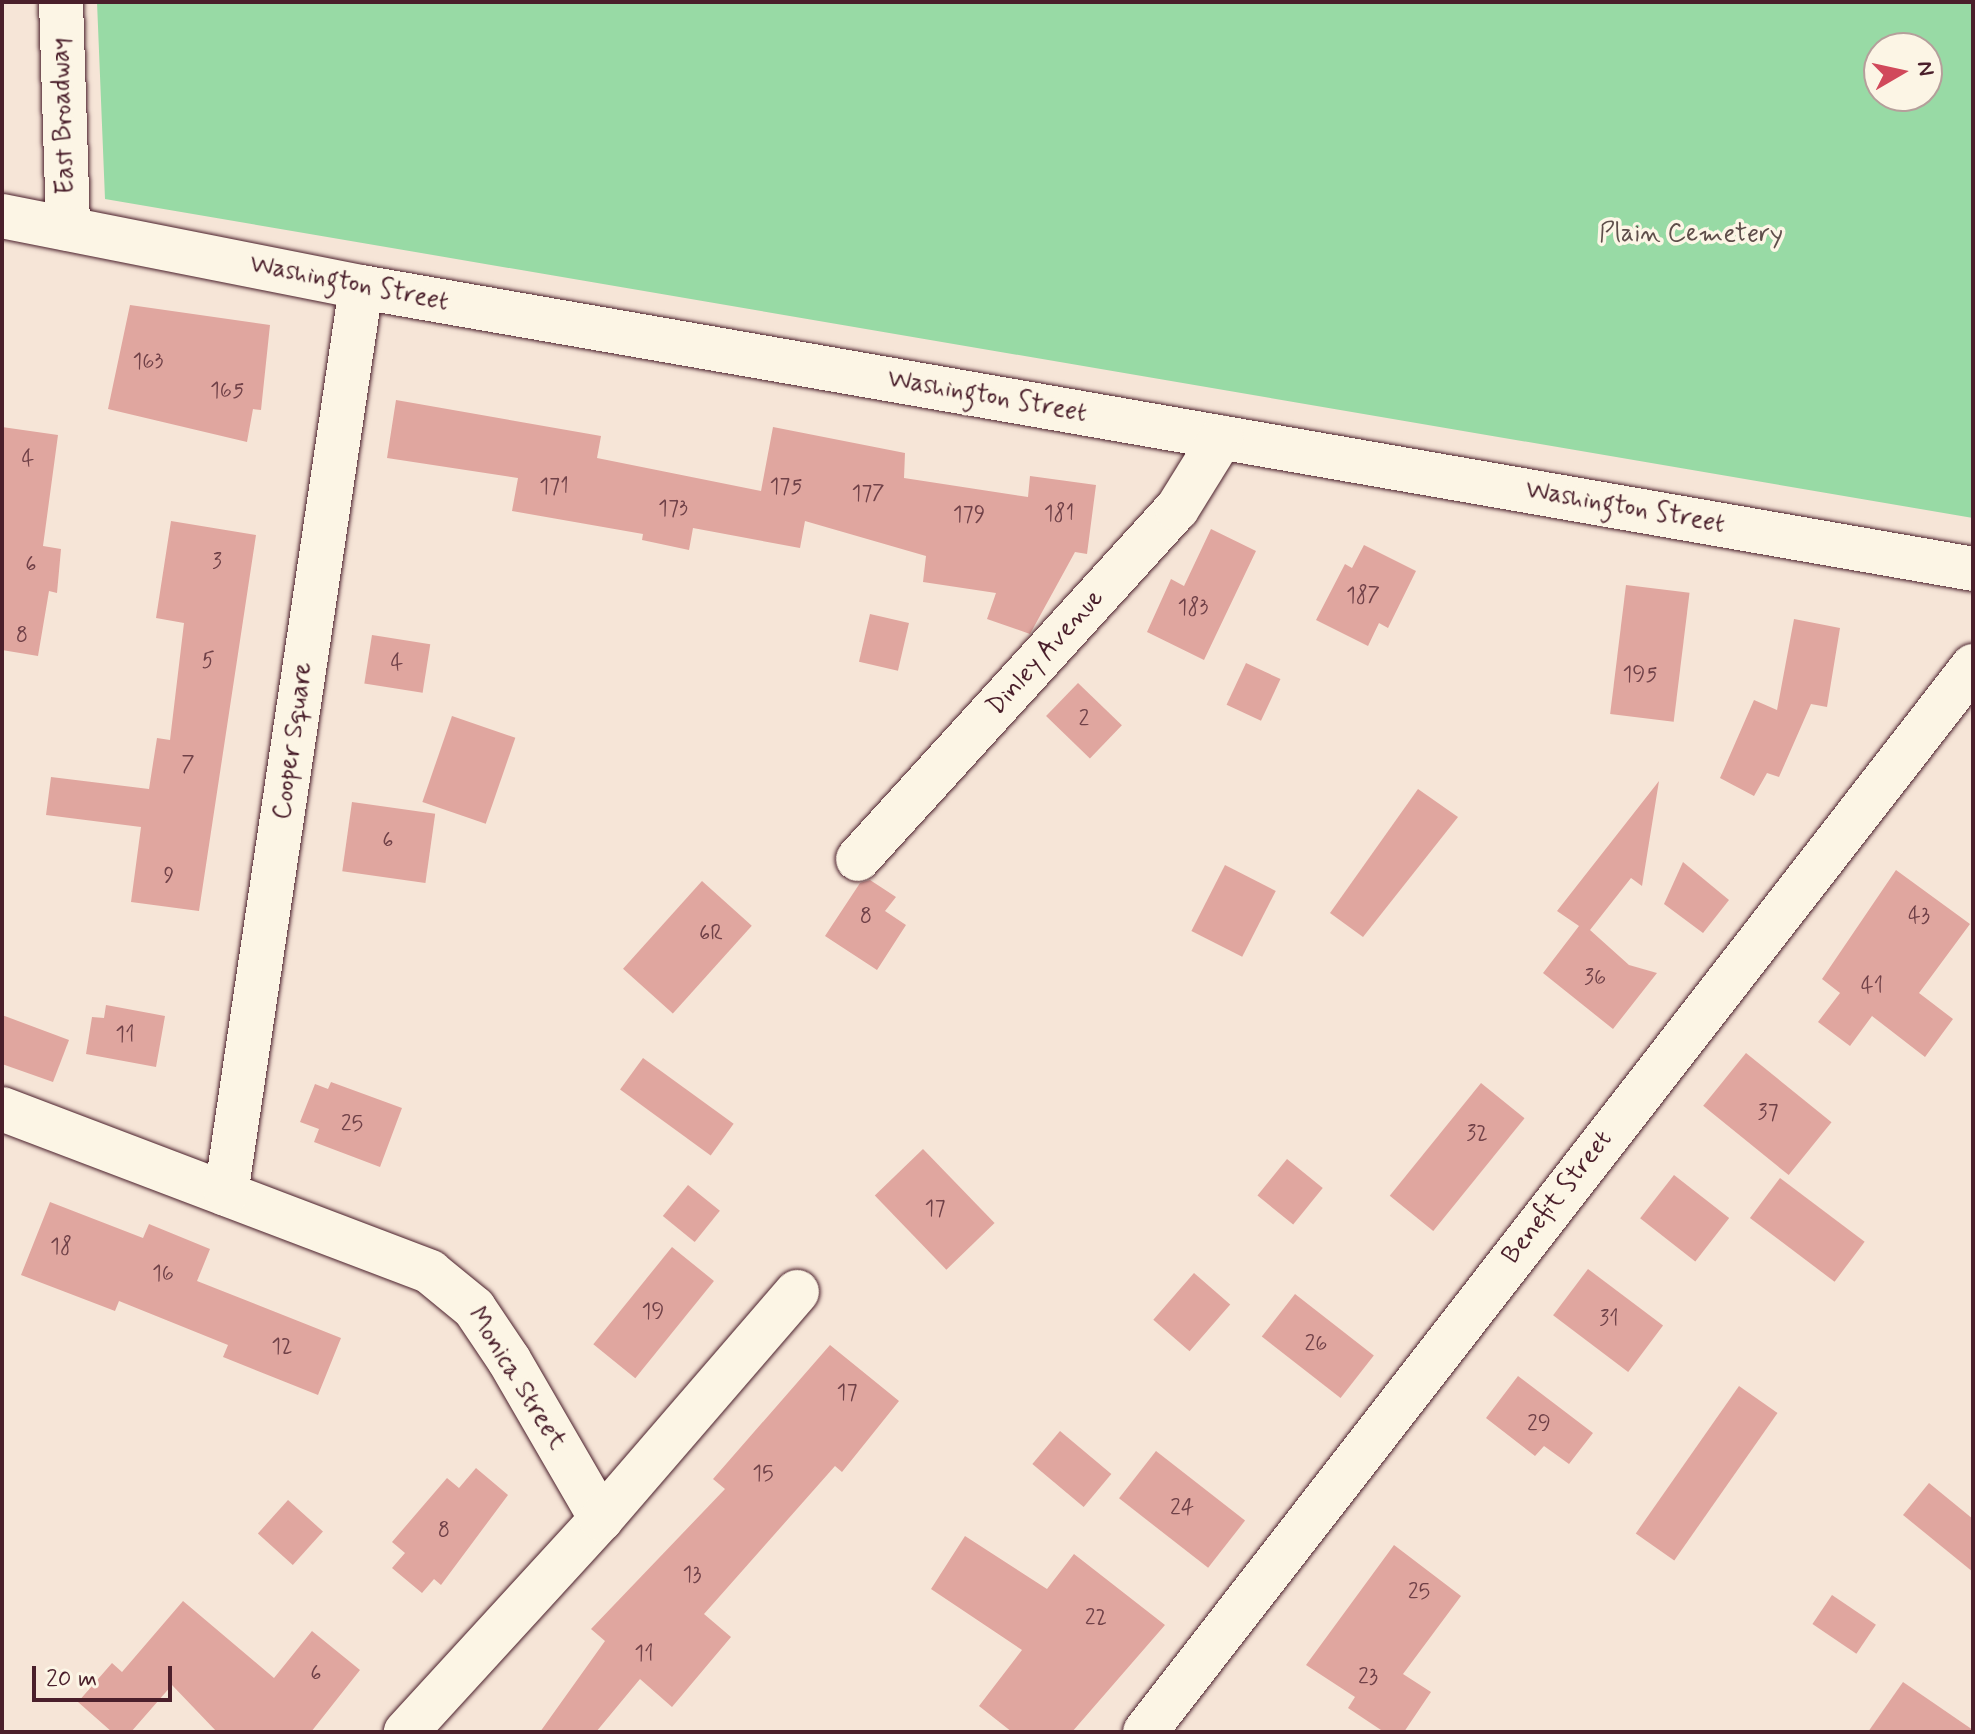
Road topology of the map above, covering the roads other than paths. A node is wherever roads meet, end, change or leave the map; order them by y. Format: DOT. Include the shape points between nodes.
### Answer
graph roads {
  1 [pos="61,2"];
  2 [pos="2,216"];
  3 [pos="68,229"];
  4 [pos="361,287"];
  5 [pos="1221,438"];
  6 [pos="1973,569"];
  7 [pos="1973,666"];
  8 [pos="858,859"];
  9 [pos="2,1109"];
  10 [pos="226,1194"];
  11 [pos="797,1292"];
  12 [pos="601,1519"];
  13 [pos="406,1732"];
  14 [pos="1145,1732"];
  1 -- 3 [label="street, East Broadway"];
  2 -- 3 [label="street, Washington Street"];
  3 -- 4 [label="street, Washington Street"];
  4 -- 5 [label="street, Washington Street"];
  4 -- 10 [label="street, Cooper Square"];
  5 -- 6 [label="street, Washington Street"];
  5 -- 8 [label="street, Dinley Avenue" via="1177,509"];
  7 -- 14 [label="street, Benefit Street"];
  9 -- 10 [label="street, Monica Street"];
  10 -- 12 [label="street, Monica Street" via="453,1286 509,1360"];
  11 -- 12 [label="street"];
  12 -- 13 [label="street"];
}
